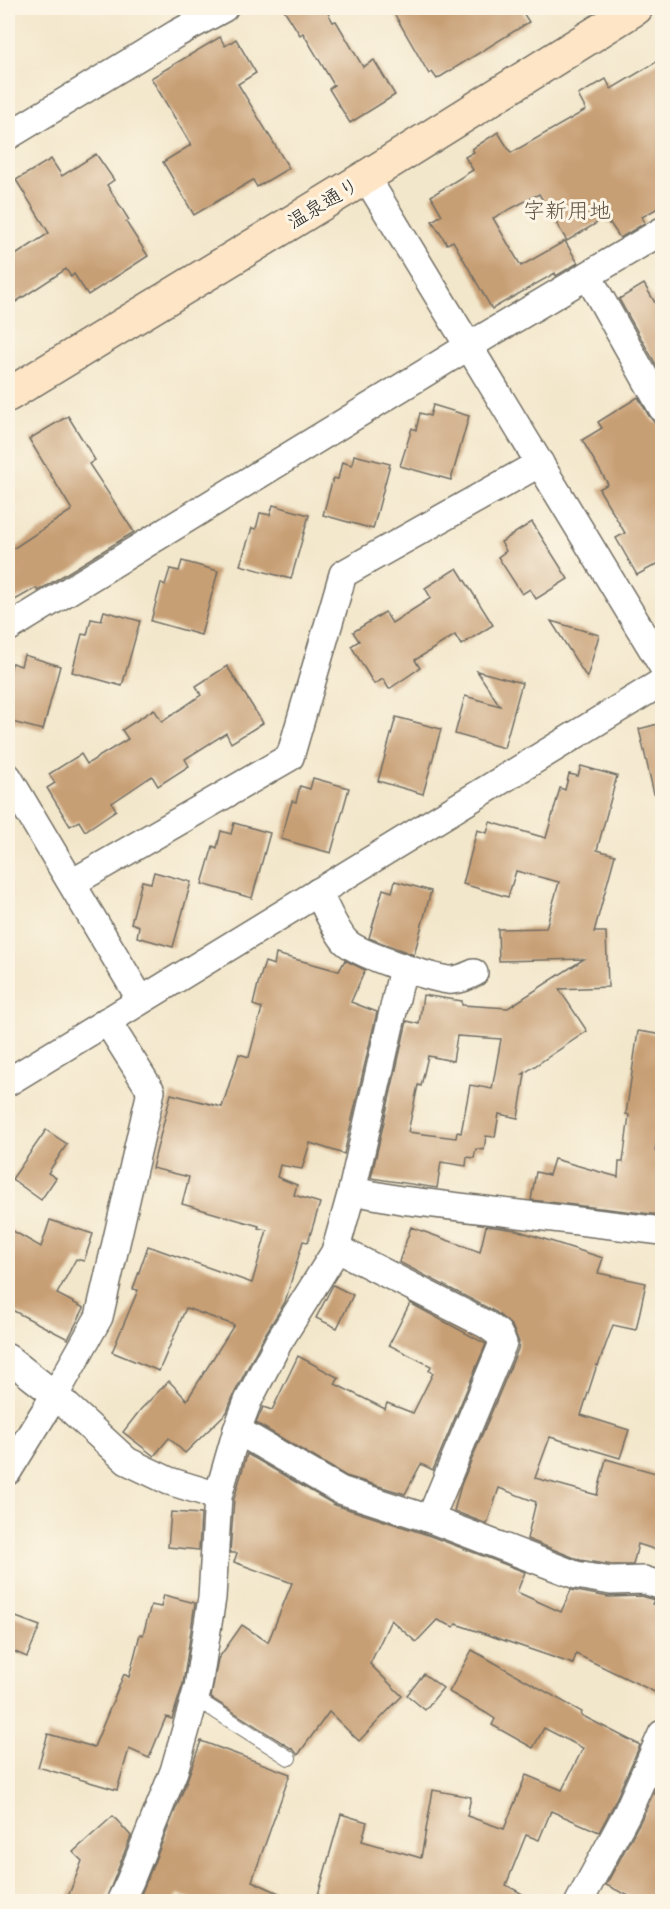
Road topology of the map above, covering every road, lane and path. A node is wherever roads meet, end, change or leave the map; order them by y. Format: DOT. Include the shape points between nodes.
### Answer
graph roads {
  1 [pos="224,8"];
  2 [pos="636,8"];
  3 [pos="8,136"];
  4 [pos="366,177"];
  5 [pos="663,231"];
  6 [pos="588,276"];
  7 [pos="469,346"];
  8 [pos="8,395"];
  9 [pos="663,408"];
  10 [pos="540,463"];
  11 [pos="8,628"];
  12 [pos="663,665"];
  13 [pos="663,682"];
  14 [pos="8,777"];
  15 [pos="72,883"];
  16 [pos="318,892"];
  17 [pos="403,968"];
  18 [pos="474,973"];
  19 [pos="141,1000"];
  20 [pos="107,1021"];
  21 [pos="8,1082"];
  22 [pos="352,1191"];
  23 [pos="663,1232"];
  24 [pos="336,1248"];
  25 [pos="8,1358"];
  26 [pos="55,1395"];
  27 [pos="237,1430"];
  28 [pos="8,1471"];
  29 [pos="218,1496"];
  30 [pos="430,1519"];
  31 [pos="663,1586"];
  32 [pos="195,1698"];
  33 [pos="663,1734"];
  34 [pos="290,1758"];
  35 [pos="120,1902"];
  36 [pos="579,1902"];
  1 -- 3 [label="street"];
  2 -- 4 [label="street, 温泉通り"];
  4 -- 7 [label="street"];
  4 -- 8 [label="street, 温泉通り"];
  5 -- 6 [label="street"];
  6 -- 7 [label="street"];
  6 -- 9 [label="street"];
  7 -- 10 [label="street"];
  7 -- 11 [label="street"];
  10 -- 12 [label="street"];
  10 -- 15 [label="street" via="343,574 290,757"];
  13 -- 16 [label="street"];
  14 -- 15 [label="street"];
  15 -- 19 [label="street"];
  16 -- 17 [label="street" via="344,940"];
  16 -- 19 [label="street"];
  17 -- 18 [label="street" via="448,980 460,980"];
  17 -- 22 [label="street"];
  19 -- 20 [label="street"];
  20 -- 21 [label="street"];
  20 -- 26 [label="street" via="151,1091 99,1317"];
  22 -- 23 [label="street"];
  22 -- 24 [label="street"];
  24 -- 27 [label="street" via="278,1343"];
  24 -- 30 [label="street" via="487,1325 503,1343"];
  25 -- 26 [label="street"];
  26 -- 28 [label="street"];
  26 -- 29 [label="street" via="127,1461 169,1481"];
  27 -- 29 [label="street"];
  27 -- 30 [label="street" via="340,1490"];
  29 -- 32 [label="street" via="212,1598"];
  30 -- 31 [label="street" via="576,1575 611,1581 644,1580"];
  32 -- 34 [label="lane"];
  32 -- 35 [label="street" via="174,1771"];
  33 -- 36 [label="street" via="627,1813"];
}
